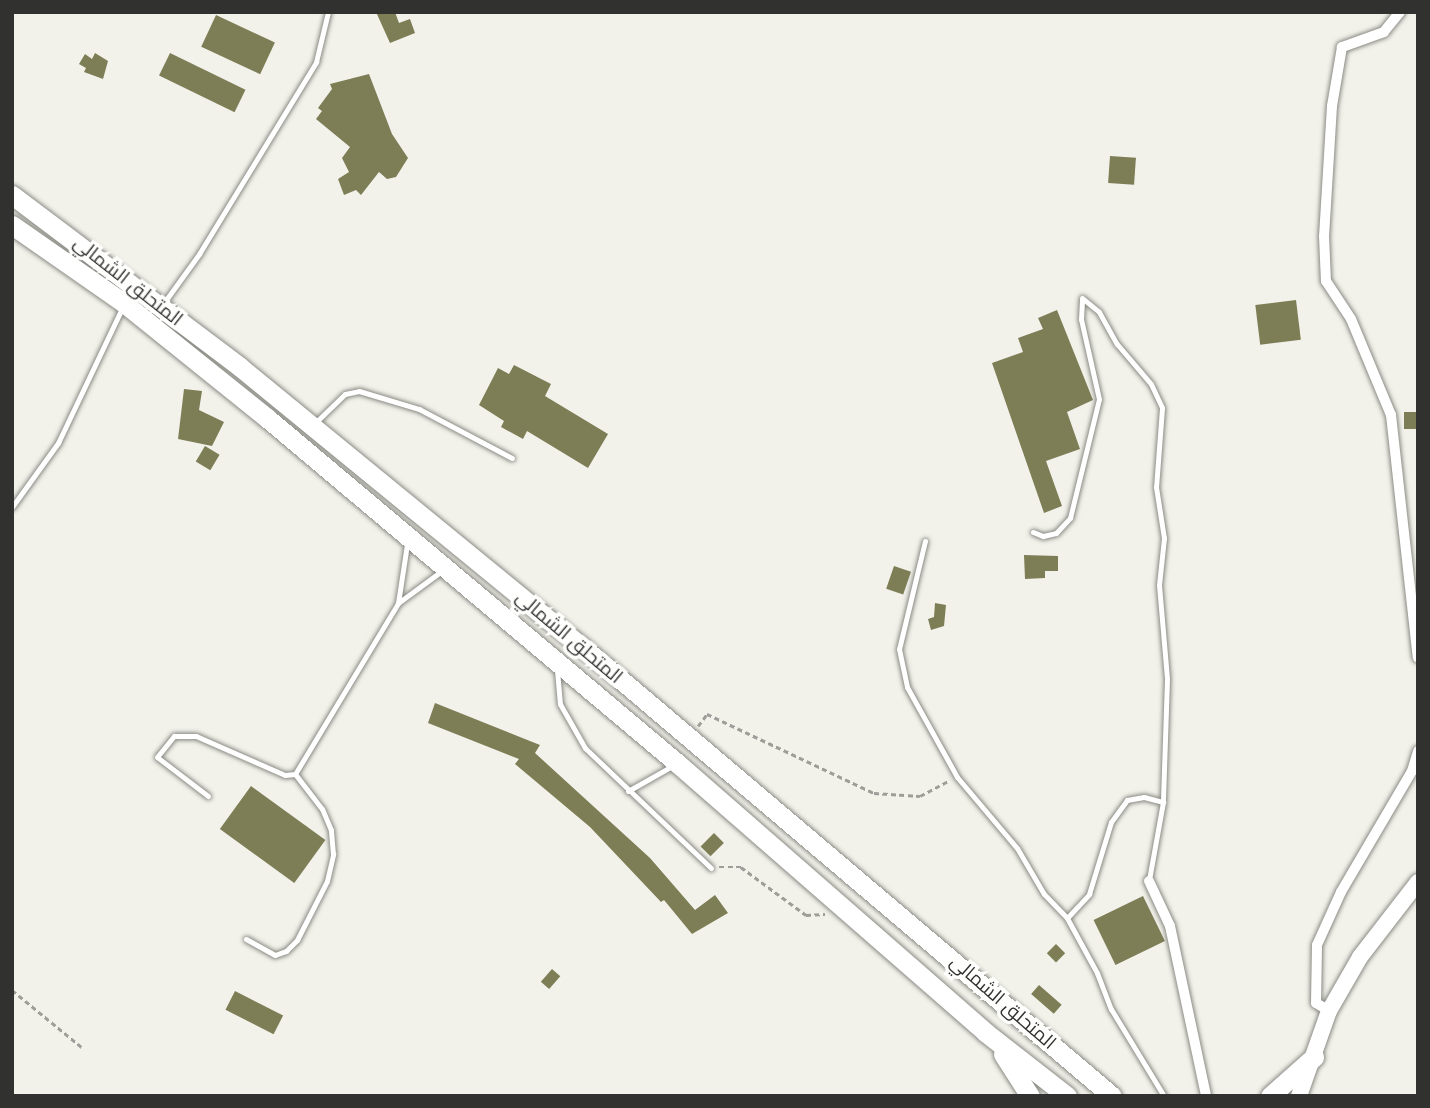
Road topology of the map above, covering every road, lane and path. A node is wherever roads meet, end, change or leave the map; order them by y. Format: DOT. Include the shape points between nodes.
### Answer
graph roads {
  1 [pos="328,12"];
  2 [pos="1400,12"];
  3 [pos="12,195"];
  4 [pos="12,225"];
  5 [pos="124,303"];
  6 [pos="161,307"];
  7 [pos="312,426"];
  8 [pos="512,458"];
  9 [pos="12,507"];
  10 [pos="1033,531"];
  11 [pos="408,535"];
  12 [pos="925,541"];
  13 [pos="446,568"];
  14 [pos="398,603"];
  15 [pos="1418,657"];
  16 [pos="556,660"];
  17 [pos="689,737"];
  18 [pos="1418,751"];
  19 [pos="677,763"];
  20 [pos="295,774"];
  21 [pos="957,777"];
  22 [pos="628,791"];
  23 [pos="208,796"];
  24 [pos="1163,802"];
  25 [pos="711,868"];
  26 [pos="1149,881"];
  27 [pos="1418,882"];
  28 [pos="850,913"];
  29 [pos="1066,918"];
  30 [pos="246,939"];
  31 [pos="12,990"];
  32 [pos="1329,1011"];
  33 [pos="985,1032"];
  34 [pos="1046,1039"];
  35 [pos="84,1049"];
  36 [pos="1314,1056"];
  37 [pos="1280,1094"];
  38 [pos="1030,1096"];
  39 [pos="1067,1096"];
  40 [pos="1112,1096"];
  41 [pos="1129,1096"];
  42 [pos="1164,1096"];
  43 [pos="1206,1096"];
  44 [pos="1299,1096"];
  1 -- 6 [label="lane" via="316,62 199,254"];
  2 -- 15 [label="street" via="1384,32 1342,47 1332,106 1324,236 1326,281 1351,319 1391,415"];
  3 -- 6 [label="highway, المتحلق الشمالي"];
  4 -- 5 [label="highway, المتحلق الشمالي"];
  5 -- 9 [label="lane" via="58,443"];
  5 -- 11 [label="highway, المتحلق الشمالي"];
  6 -- 7 [label="highway, المتحلق الشمالي"];
  7 -- 8 [label="lane" via="345,394 359,391 419,409"];
  7 -- 17 [label="highway, المتحلق الشمالي"];
  10 -- 24 [label="lane" via="1043,536 1056,533 1070,518 1098,399 1081,319 1082,298 1098,312 1117,344 1151,384 1162,408 1156,487 1164,538 1159,585 1167,679"];
  11 -- 13 [label="highway, المتحلق الشمالي"];
  11 -- 14 [label="lane"];
  12 -- 21 [label="lane" via="899,649 900,666"];
  13 -- 14 [label="lane"];
  13 -- 16 [label="highway, المتحلق الشمالي"];
  14 -- 20 [label="lane"];
  16 -- 19 [label="highway, المتحلق الشمالي"];
  16 -- 22 [label="lane" via="560,704 585,748"];
  17 -- 21 [label="path" via="707,715 874,793 920,796"];
  17 -- 34 [label="highway, المتحلق الشمالي"];
  18 -- 32 [label="street" via="1412,771 1341,892 1317,945 1316,1003"];
  19 -- 22 [label="lane"];
  19 -- 28 [label="highway, المتحلق الشمالي"];
  20 -- 23 [label="lane" via="285,775 195,736 174,736 157,757"];
  20 -- 30 [label="lane" via="322,809 331,830 333,854 327,881 298,940 286,951 275,955"];
  21 -- 29 [label="lane" via="1017,848 1044,894"];
  22 -- 25 [label="lane"];
  24 -- 26 [label="lane"];
  24 -- 29 [label="lane" via="1144,796 1127,800 1111,822 1089,894"];
  25 -- 28 [label="path" via="741,867 806,915"];
  26 -- 43 [label="street" via="1170,926"];
  27 -- 32 [label="main road" via="1360,957"];
  28 -- 33 [label="highway, المتحلق الشمالي"];
  29 -- 42 [label="lane" via="1111,1009"];
  31 -- 35 [label="path"];
  32 -- 36 [label="main road"];
  33 -- 38 [label="highway"];
  33 -- 39 [label="highway, المتحلق الشمالي"];
  34 -- 40 [label="highway, المتحلق الشمالي"];
  34 -- 41 [label="highway"];
  36 -- 37 [label="highway"];
  36 -- 44 [label="main road"];
}
